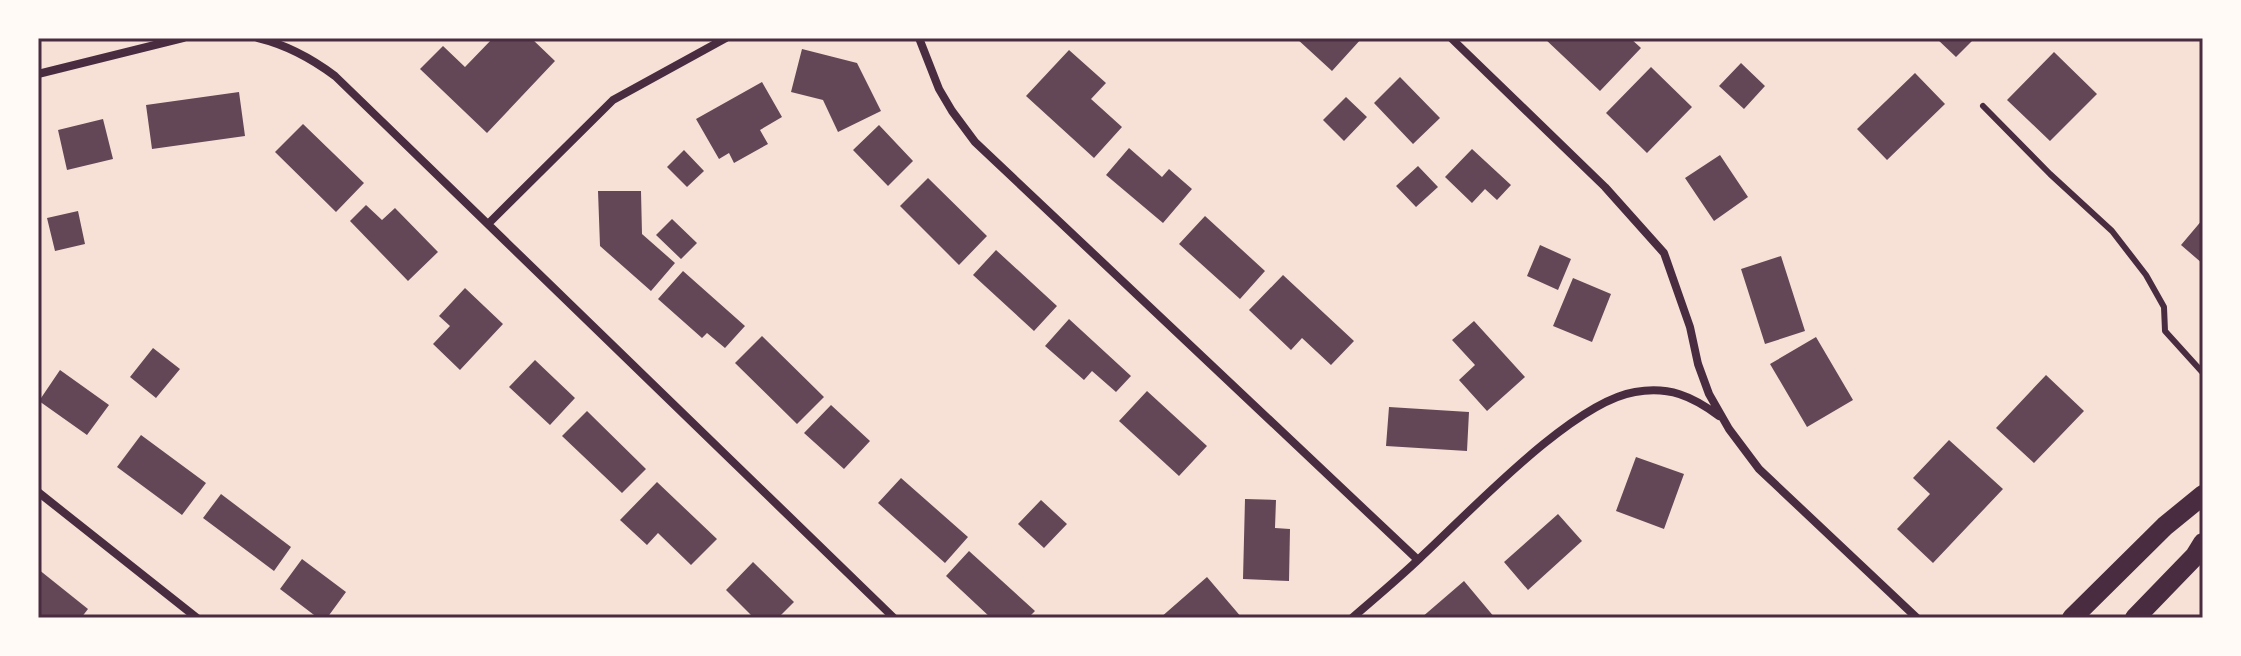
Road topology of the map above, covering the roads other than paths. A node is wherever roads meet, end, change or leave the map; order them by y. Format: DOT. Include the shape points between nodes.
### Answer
graph roads {
  1 [pos="183,38"];
  2 [pos="258,38"];
  3 [pos="726,38"];
  4 [pos="919,38"];
  5 [pos="1451,38"];
  6 [pos="38,74"];
  7 [pos="1983,106"];
  8 [pos="488,224"];
  9 [pos="2203,373"];
  10 [pos="1723,419"];
  11 [pos="38,492"];
  12 [pos="2203,495"];
  13 [pos="2203,543"];
  14 [pos="1418,560"];
  15 [pos="197,618"];
  16 [pos="894,618"];
  17 [pos="1352,618"];
  18 [pos="1917,618"];
  19 [pos="2072,618"];
  20 [pos="2135,618"];
  1 -- 6 [label="street"];
  2 -- 8 [label="street" via="280,43 335,76"];
  3 -- 8 [label="street" via="613,100"];
  4 -- 14 [label="street" via="939,89 975,142"];
  5 -- 10 [label="street" via="1605,187 1664,253 1698,364"];
  7 -- 9 [label="lane" via="2112,231 2164,307 2165,331"];
  8 -- 16 [label="street"];
  10 -- 14 [label="street" via="1699,401 1662,391 1633,392 1604,402 1561,430"];
  10 -- 18 [label="street" via="1759,469"];
  11 -- 15 [label="street"];
  12 -- 19 [label="main road"];
  13 -- 20 [label="main road"];
  14 -- 17 [label="street"];
}
